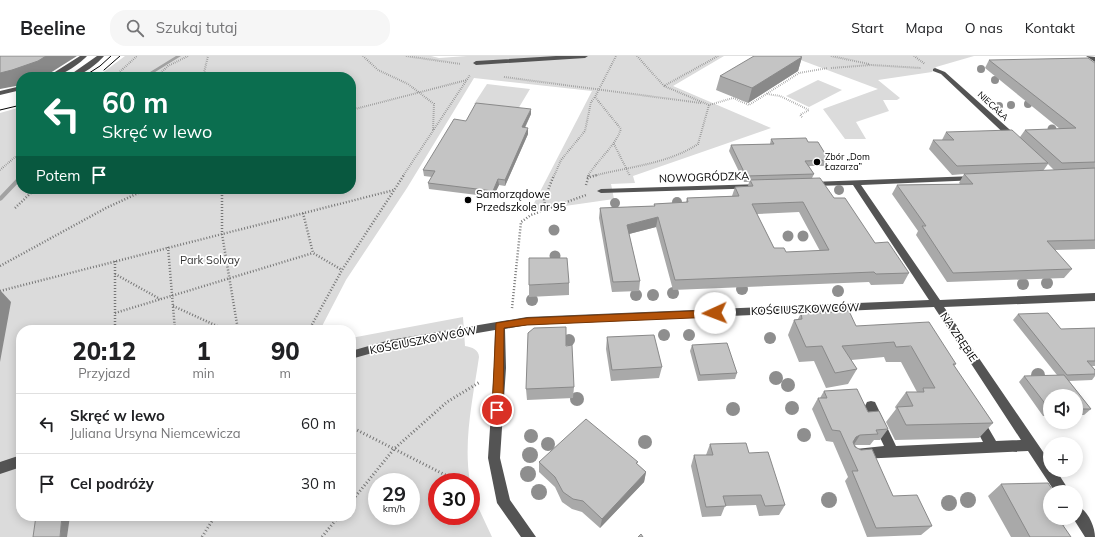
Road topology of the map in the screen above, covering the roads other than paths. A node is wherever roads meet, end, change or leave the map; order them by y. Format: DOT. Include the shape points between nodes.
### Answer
graph roads {
  1 [pos="84,56"];
  2 [pos="91,56"];
  3 [pos="101,56"];
  4 [pos="585,56"];
  5 [pos="1089,56"];
  6 [pos="1095,60"];
  7 [pos="476,63"];
  8 [pos="935,70"];
  9 [pos="60,72"];
  10 [pos="68,72"];
  11 [pos="79,72"];
  12 [pos="16,89"];
  13 [pos="0,93"];
  14 [pos="16,93"];
  15 [pos="16,96"];
  16 [pos="0,98"];
  17 [pos="1022,146"];
  18 [pos="988,178"];
  19 [pos="855,182"];
  20 [pos="800,184"];
  21 [pos="770,185"];
  22 [pos="601,191"];
  23 [pos="1095,297"];
  24 [pos="937,304"];
  25 [pos="500,326"];
  26 [pos="356,354"];
  27 [pos="871,406"];
  28 [pos="972,410"];
  29 [pos="1032,445"];
  30 [pos="994,447"];
  31 [pos="893,452"];
  32 [pos="853,453"];
  33 [pos="16,463"];
  34 [pos="0,468"];
  35 [pos="1058,485"];
  36 [pos="1083,522"];
  37 [pos="529,537"];
  38 [pos="1093,537"];
  1 -- 9 [label="street"];
  2 -- 10 [label="street"];
  3 -- 11 [label="street"];
  4 -- 7 [label="street"];
  5 -- 6 [label="street"];
  8 -- 17 [label="street, NIECAŁA" via="943,73"];
  12 -- 13 [label="street"];
  14 -- 16 [label="street"];
  15 -- 16 [label="street"];
  18 -- 19 [label="street"];
  19 -- 20 [label="street"];
  19 -- 24 [label="street, NA ZRĘBIE"];
  21 -- 22 [label="street, NOWOGRÓDZKA"];
  23 -- 24 [label="street, KOŚCIUSZKOWCÓW"];
  24 -- 25 [label="street, KOŚCIUSZKOWCÓW" via="541,321"];
  24 -- 29 [label="street, NA ZRĘBIE"];
  25 -- 26 [label="street, KOŚCIUSZKOWCÓW" via="390,344"];
  25 -- 37 [label="street" via="494,458 504,503"];
  27 -- 31 [label="street"];
  28 -- 30 [label="street"];
  29 -- 30 [label="street"];
  29 -- 35 [label="street, NA ZRĘBIE"];
  30 -- 31 [label="street"];
  31 -- 32 [label="street"];
  33 -- 34 [label="street"];
  36 -- 38 [label="street"];
}
